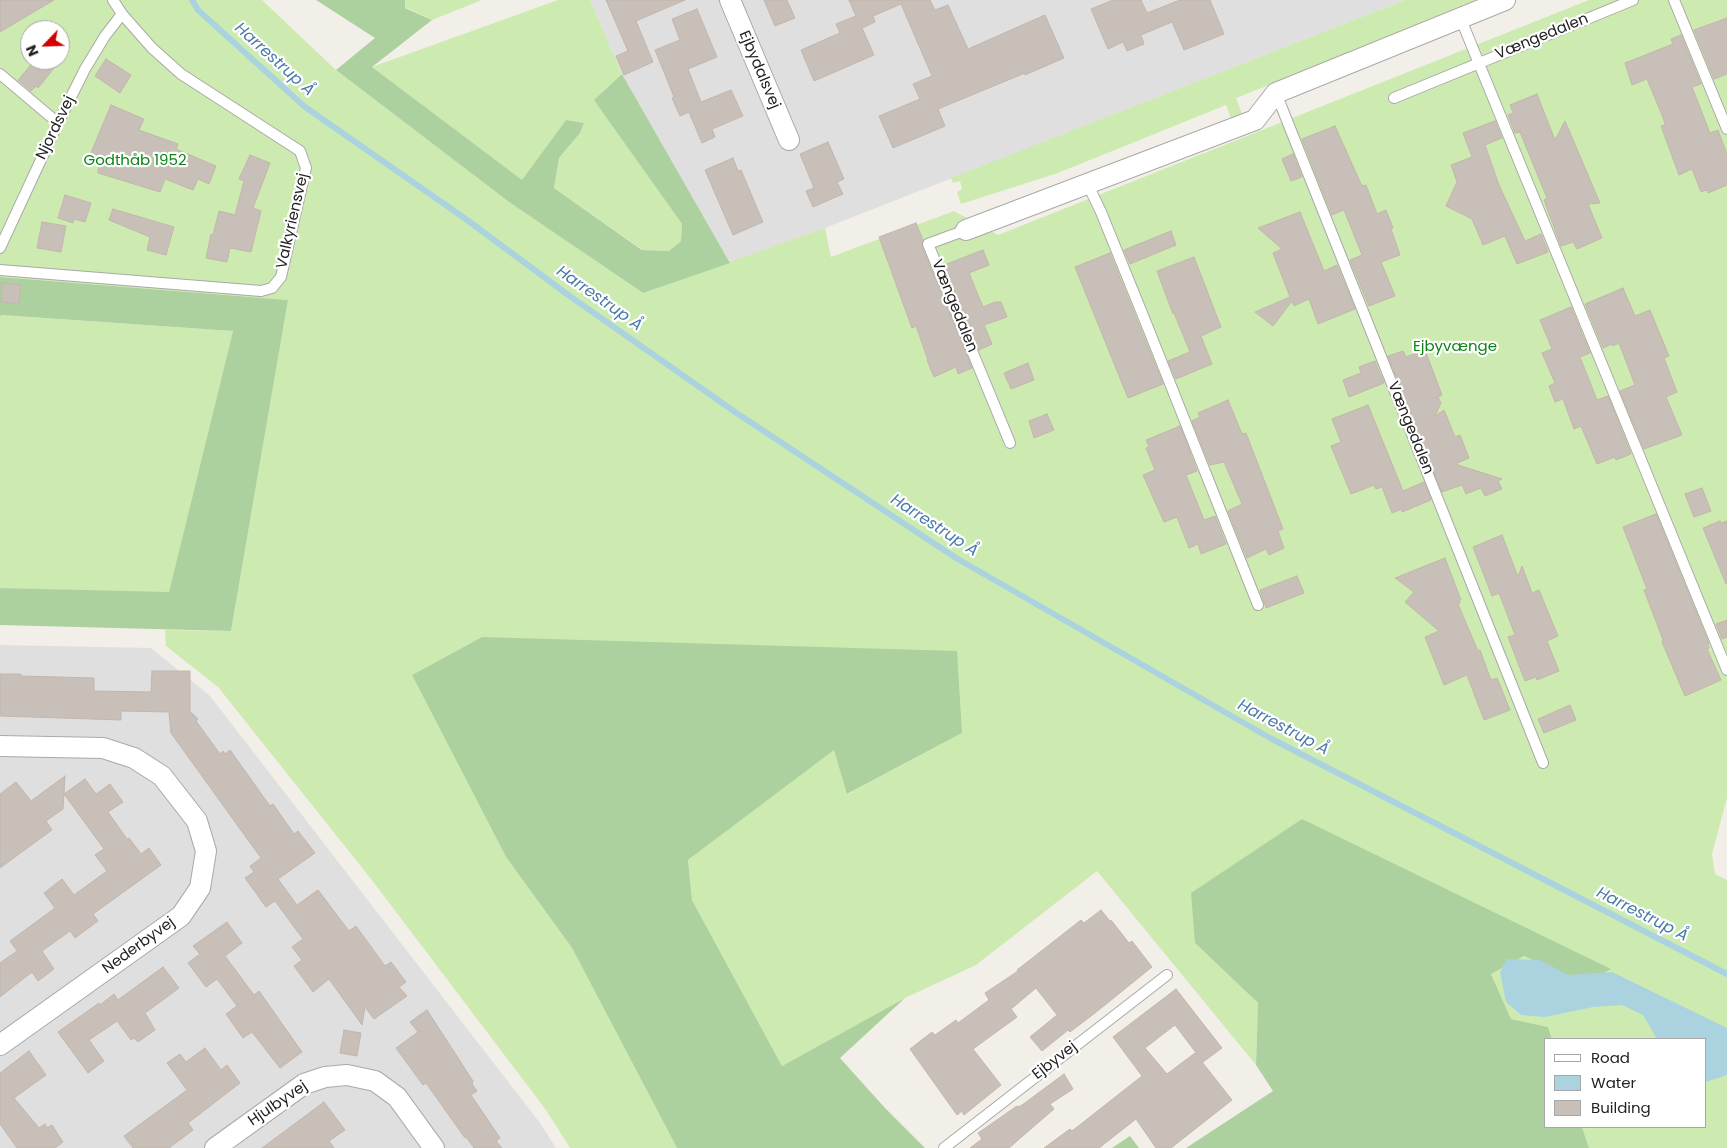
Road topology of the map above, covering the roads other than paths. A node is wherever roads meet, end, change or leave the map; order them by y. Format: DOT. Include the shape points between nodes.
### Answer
graph roads {
  1 [pos="114,0"];
  2 [pos="730,0"];
  3 [pos="1505,0"];
  4 [pos="1632,0"];
  5 [pos="1674,0"];
  6 [pos="122,14"];
  7 [pos="1460,17"];
  8 [pos="1479,63"];
  9 [pos="0,74"];
  10 [pos="1276,93"];
  11 [pos="1394,98"];
  12 [pos="58,123"];
  13 [pos="1727,129"];
  14 [pos="789,140"];
  15 [pos="1088,185"];
  16 [pos="966,230"];
  17 [pos="0,248"];
  18 [pos="0,270"];
  19 [pos="1010,443"];
  20 [pos="1258,605"];
  21 [pos="1727,670"];
  22 [pos="0,746"];
  23 [pos="1543,763"];
  24 [pos="1167,975"];
  25 [pos="0,1046"];
  26 [pos="215,1148"];
  27 [pos="434,1148"];
  28 [pos="944,1148"];
  1 -- 6 [label="lane, Valkyriensvej"];
  2 -- 14 [label="street, Ejbydalsvej"];
  3 -- 7 [label="street, Vængedalen"];
  4 -- 8 [label="lane, Vængedalen"];
  5 -- 13 [label="lane"];
  6 -- 12 [label="lane, Njordsvej" via="85,69"];
  6 -- 18 [label="lane, Valkyriensvej" via="181,74 300,151 306,168 279,281 272,288 261,291"];
  7 -- 8 [label="lane, Vængedalen"];
  7 -- 10 [label="street, Vængedalen"];
  8 -- 11 [label="lane, Vængedalen"];
  8 -- 21 [label="lane, Vængedalen"];
  9 -- 12 [label="lane"];
  10 -- 15 [label="street, Vængedalen" via="1255,120"];
  10 -- 23 [label="lane, Vængedalen"];
  12 -- 17 [label="lane, Njordsvej"];
  15 -- 16 [label="street, Vængedalen"];
  15 -- 20 [label="lane"];
  16 -- 19 [label="lane, Vængedalen" via="928,244"];
  22 -- 25 [label="street, Nederbyvej" via="102,748 134,758 162,776 197,821 206,851 200,888 181,916"];
  24 -- 28 [label="lane, Ejbyvej"];
  26 -- 27 [label="street, Hjulbyvej" via="304,1084 325,1077 347,1075 375,1081 397,1097"];
}
